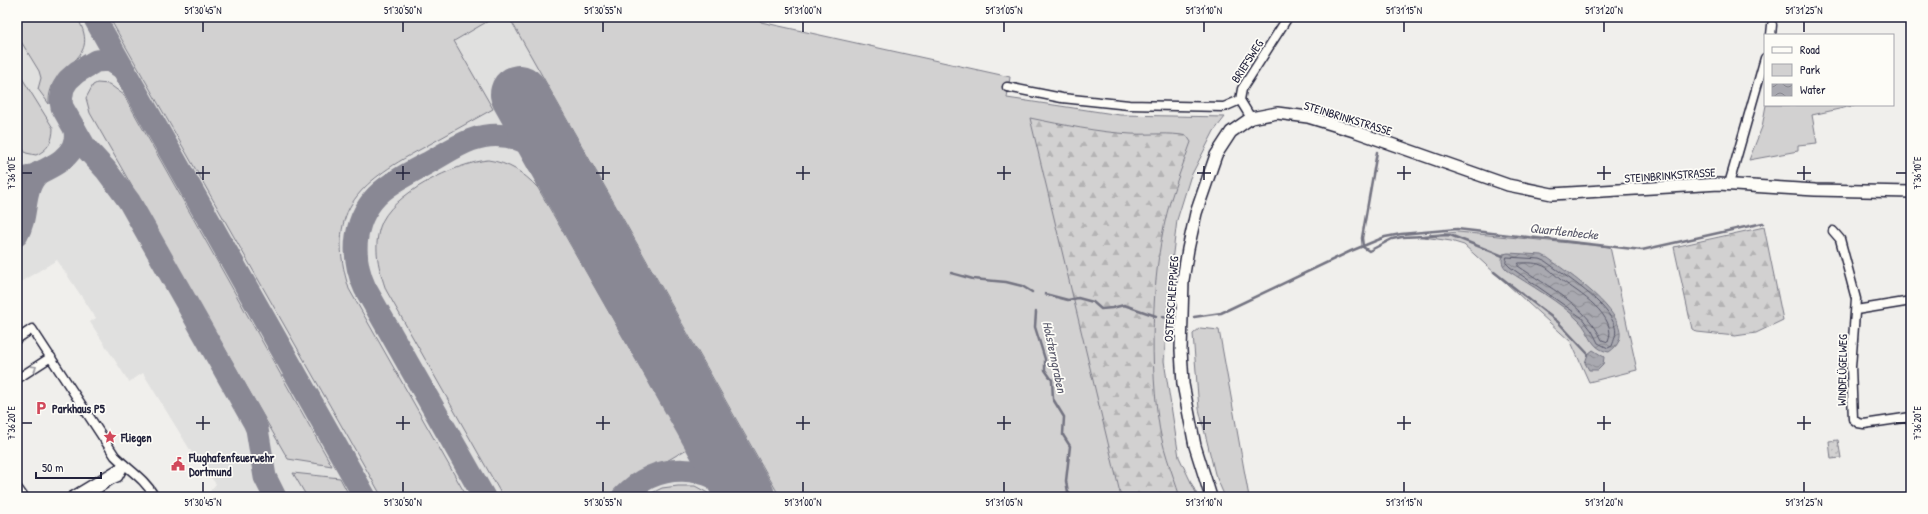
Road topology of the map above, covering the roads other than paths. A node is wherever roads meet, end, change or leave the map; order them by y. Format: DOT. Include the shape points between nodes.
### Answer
graph roads {
  1 [pos="1288,17"];
  2 [pos="1772,25"];
  3 [pos="1771,34"];
  4 [pos="1764,62"];
  5 [pos="1007,87"];
  6 [pos="1240,100"];
  7 [pos="1251,118"];
  8 [pos="1729,184"];
  9 [pos="1911,192"];
  10 [pos="1833,231"];
  11 [pos="1911,301"];
  12 [pos="1856,310"];
  13 [pos="17,339"];
  14 [pos="52,357"];
  15 [pos="17,379"];
  16 [pos="1911,417"];
  17 [pos="124,465"];
  18 [pos="17,490"];
  19 [pos="22,497"];
  20 [pos="71,497"];
  21 [pos="86,497"];
  22 [pos="155,497"];
  23 [pos="1211,497"];
  1 -- 6 [label="street, BRIEFSWEG" via="1242,89"];
  2 -- 3 [label="street"];
  4 -- 8 [label="street"];
  5 -- 6 [label="street" via="1095,102 1150,106 1224,107"];
  6 -- 7 [label="street, BRIEFSWEG"];
  7 -- 8 [label="street, STEINBRINKSTRASSE" via="1278,113 1308,117 1508,185 1552,194"];
  7 -- 23 [label="street, OSTERSCHLEPPWEG" via="1231,132 1216,155 1196,213 1183,280 1183,384 1195,446"];
  8 -- 9 [label="street, STEINBRINKSTRASSE" via="1815,190"];
  10 -- 12 [label="street, WINDFLÜGELWEG" via="1840,240 1856,299"];
  11 -- 12 [label="street"];
  12 -- 16 [label="street, WINDFLÜGELWEG" via="1851,367 1853,419 1864,424"];
  13 -- 14 [label="street" via="32,330"];
  15 -- 14 [label="street, one-way"];
  14 -- 17 [label="street" via="115,456"];
  17 -- 20 [label="street"];
  17 -- 21 [label="street" via="118,477"];
  17 -- 22 [label="street" via="139,475"];
  18 -- 19 [label="street"];
}
